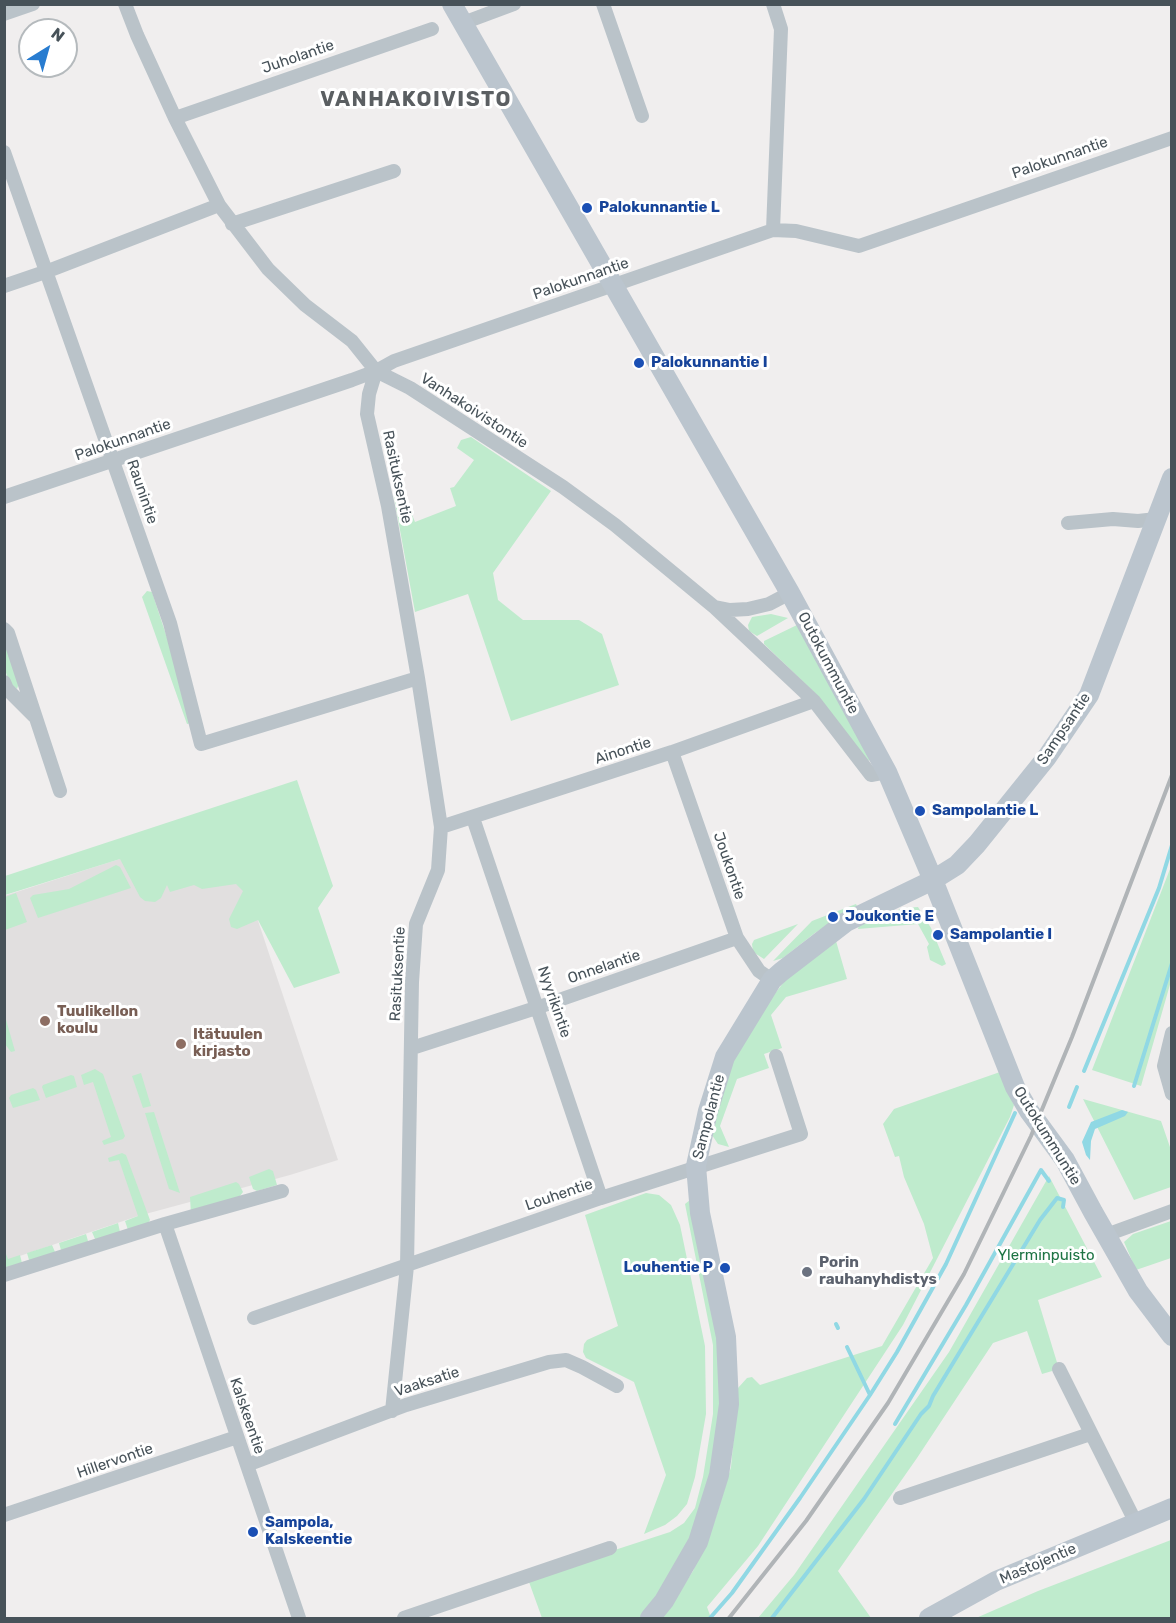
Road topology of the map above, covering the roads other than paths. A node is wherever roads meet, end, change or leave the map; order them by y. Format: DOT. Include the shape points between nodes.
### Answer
graph roads {
  1 [pos="33,4"];
  2 [pos="125,4"];
  3 [pos="452,4"];
  4 [pos="514,4"];
  5 [pos="603,4"];
  6 [pos="773,4"];
  7 [pos="12,9"];
  8 [pos="463,23"];
  9 [pos="432,28"];
  10 [pos="642,116"];
  11 [pos="175,118"];
  12 [pos="1172,138"];
  13 [pos="4,152"];
  14 [pos="394,171"];
  15 [pos="219,205"];
  16 [pos="232,224"];
  17 [pos="773,230"];
  18 [pos="48,271"];
  19 [pos="614,283"];
  20 [pos="4,286"];
  21 [pos="376,371"];
  22 [pos="113,460"];
  23 [pos="1172,478"];
  24 [pos="4,497"];
  25 [pos="1156,519"];
  26 [pos="1068,523"];
  27 [pos="790,593"];
  28 [pos="713,606"];
  29 [pos="4,629"];
  30 [pos="418,678"];
  31 [pos="4,682"];
  32 [pos="814,701"];
  33 [pos="36,718"];
  34 [pos="672,752"];
  35 [pos="887,772"];
  36 [pos="60,791"];
  37 [pos="473,818"];
  38 [pos="441,828"];
  39 [pos="933,880"];
  40 [pos="737,939"];
  41 [pos="772,980"];
  42 [pos="538,1007"];
  43 [pos="1172,1033"];
  44 [pos="412,1048"];
  45 [pos="776,1056"];
  46 [pos="1172,1095"];
  47 [pos="696,1166"];
  48 [pos="282,1191"];
  49 [pos="601,1198"];
  50 [pos="1172,1211"];
  51 [pos="165,1224"];
  52 [pos="1106,1235"];
  53 [pos="407,1266"];
  54 [pos="4,1275"];
  55 [pos="254,1318"];
  56 [pos="1172,1336"];
  57 [pos="1059,1369"];
  58 [pos="617,1386"];
  59 [pos="392,1411"];
  60 [pos="1090,1434"];
  61 [pos="237,1437"];
  62 [pos="247,1465"];
  63 [pos="900,1498"];
  64 [pos="1172,1508"];
  65 [pos="1172,1513"];
  66 [pos="4,1515"];
  67 [pos="1144,1520"];
  68 [pos="610,1548"];
  69 [pos="299,1618"];
  70 [pos="404,1618"];
  71 [pos="650,1618"];
  72 [pos="929,1618"];
  1 -- 7 [label="street"];
  2 -- 11 [label="street, Vanhakoivistontie"];
  3 -- 8 [label="main road, Outokummuntie"];
  4 -- 8 [label="street"];
  5 -- 10 [label="street"];
  6 -- 17 [label="street" via="781,28"];
  8 -- 19 [label="main road, Outokummuntie"];
  9 -- 11 [label="street, Juholantie"];
  11 -- 15 [label="street, Vanhakoivistontie"];
  12 -- 17 [label="street, Palokunnantie" via="859,246 796,231"];
  13 -- 18 [label="street, Raunintie"];
  14 -- 16 [label="street"];
  15 -- 16 [label="street, Vanhakoivistontie"];
  15 -- 18 [label="street"];
  16 -- 21 [label="street, Vanhakoivistontie" via="268,269 305,305 352,341"];
  17 -- 19 [label="street, Palokunnantie"];
  18 -- 20 [label="street"];
  18 -- 22 [label="street, Raunintie"];
  19 -- 21 [label="street, Palokunnantie" via="394,361"];
  19 -- 27 [label="main road, Outokummuntie"];
  21 -- 22 [label="street, Palokunnantie"];
  21 -- 28 [label="street, Vanhakoivistontie" via="410,388 563,487"];
  21 -- 30 [label="street, Rasituksentie" via="367,414 388,506"];
  22 -- 24 [label="street, Palokunnantie"];
  22 -- 30 [label="street, Raunintie" via="170,623 201,744"];
  23 -- 25 [label="main road, Sampsantie"];
  25 -- 26 [label="street"];
  25 -- 39 [label="main road, Sampsantie" via="1089,695 1047,757 977,844 957,865"];
  27 -- 28 [label="street" via="748,609"];
  27 -- 35 [label="main road, Outokummuntie"];
  28 -- 32 [label="street, Vanhakoivistontie"];
  29 -- 33 [label="street"];
  30 -- 38 [label="street, Rasituksentie"];
  31 -- 33 [label="street"];
  32 -- 34 [label="street, Ainontie"];
  32 -- 35 [label="street, Vanhakoivistontie" via="871,775"];
  33 -- 36 [label="street"];
  34 -- 37 [label="street, Ainontie"];
  34 -- 40 [label="street, Joukontie"];
  35 -- 39 [label="main road, Outokummuntie"];
  37 -- 38 [label="street, Ainontie"];
  37 -- 42 [label="street, Nyyrikintie"];
  38 -- 44 [label="street, Rasituksentie" via="438,870 416,924"];
  39 -- 41 [label="main road, Sampolantie" via="846,922"];
  39 -- 52 [label="main road, Outokummuntie" via="1015,1087 1065,1160"];
  40 -- 41 [label="street, Joukontie" via="759,970"];
  40 -- 42 [label="street, Onnelantie"];
  41 -- 47 [label="main road, Sampolantie" via="725,1057"];
  42 -- 44 [label="street, Onnelantie"];
  42 -- 49 [label="street, Nyyrikintie"];
  43 -- 46 [label="street" via="1164,1066"];
  44 -- 53 [label="street, Rasituksentie"];
  45 -- 47 [label="street, Louhentie" via="801,1134"];
  47 -- 49 [label="street, Louhentie"];
  47 -- 71 [label="main road, Sampolantie" via="700,1213 726,1337 729,1404 719,1475 698,1542"];
  48 -- 51 [label="street"];
  49 -- 53 [label="street, Louhentie"];
  50 -- 52 [label="street"];
  51 -- 54 [label="street"];
  51 -- 61 [label="street, Kalskeentie"];
  52 -- 56 [label="main road, Outokummuntie" via="1138,1291"];
  53 -- 55 [label="street, Louhentie"];
  53 -- 59 [label="street, Rasituksentie"];
  57 -- 60 [label="street"];
  58 -- 59 [label="street, Vaaksatie" via="566,1360"];
  59 -- 62 [label="street, Vaaksatie"];
  60 -- 63 [label="street"];
  60 -- 67 [label="street"];
  61 -- 62 [label="street, Kalskeentie"];
  61 -- 66 [label="street, Hillervontie"];
  62 -- 69 [label="street, Kalskeentie"];
  64 -- 67 [label="main road, Mastojentie"];
  65 -- 67 [label="main road, Mastojentie"];
  67 -- 72 [label="main road, Mastojentie" via="996,1581"];
  68 -- 70 [label="street"];
}
